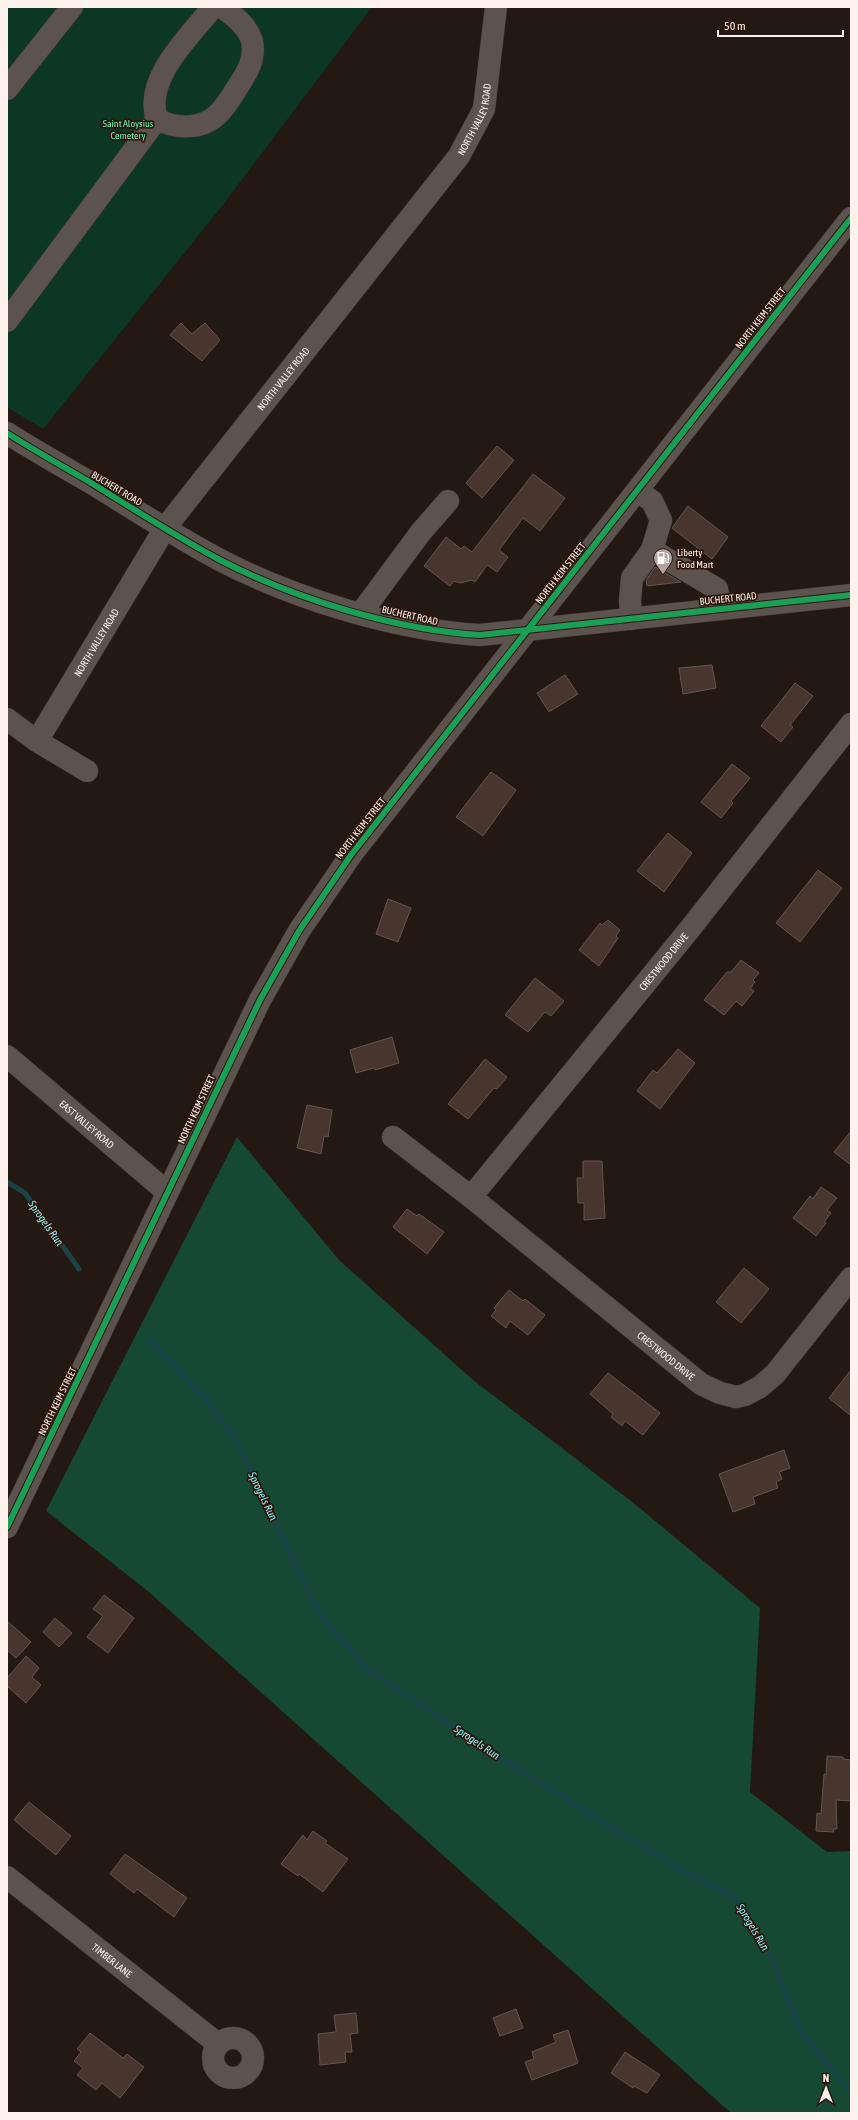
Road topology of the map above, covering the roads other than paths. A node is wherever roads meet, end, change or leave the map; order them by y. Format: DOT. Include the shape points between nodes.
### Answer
graph roads {
  1 [pos="72,7"];
  2 [pos="213,7"];
  3 [pos="222,7"];
  4 [pos="496,7"];
  5 [pos="7,89"];
  6 [pos="157,119"];
  7 [pos="851,218"];
  8 [pos="7,321"];
  9 [pos="7,433"];
  10 [pos="637,491"];
  11 [pos="448,501"];
  12 [pos="165,528"];
  13 [pos="652,550"];
  14 [pos="851,595"];
  15 [pos="721,609"];
  16 [pos="361,613"];
  17 [pos="631,619"];
  18 [pos="527,630"];
  19 [pos="7,720"];
  20 [pos="851,724"];
  21 [pos="37,741"];
  22 [pos="87,771"];
  23 [pos="7,1056"];
  24 [pos="393,1137"];
  25 [pos="167,1192"];
  26 [pos="471,1197"];
  27 [pos="851,1278"];
  28 [pos="7,1527"];
  29 [pos="7,1876"];
  30 [pos="218,2044"];
  1 -- 5 [label="street"];
  2 -- 6 [label="street" via="160,76 155,92 154,112"];
  3 -- 6 [label="street" via="240,20 248,33 252,48 249,69 222,110 211,120 186,126"];
  4 -- 12 [label="street, NORTH VALLEY ROAD" via="484,110 459,156"];
  6 -- 8 [label="street"];
  7 -- 10 [label="street, NORTH KEIM STREET"];
  9 -- 12 [label="street, BUCHERT ROAD"];
  10 -- 13 [label="street" via="652,501 662,520"];
  10 -- 18 [label="street, NORTH KEIM STREET"];
  11 -- 16 [label="street" via="421,532"];
  12 -- 16 [label="street, BUCHERT ROAD" via="220,560 274,586"];
  12 -- 21 [label="street, NORTH VALLEY ROAD"];
  13 -- 15 [label="street" via="717,589"];
  13 -- 17 [label="street" via="632,578"];
  14 -- 15 [label="street, BUCHERT ROAD"];
  15 -- 17 [label="street, BUCHERT ROAD"];
  16 -- 18 [label="street, BUCHERT ROAD" via="449,633 480,635"];
  17 -- 18 [label="street, BUCHERT ROAD"];
  18 -- 25 [label="street, NORTH KEIM STREET" via="323,892 260,1000"];
  19 -- 21 [label="street"];
  20 -- 26 [label="street, CRESTWOOD DRIVE" via="689,930"];
  21 -- 22 [label="street"];
  23 -- 25 [label="street, EAST VALLEY ROAD"];
  24 -- 26 [label="street, CRESTWOOD DRIVE"];
  25 -- 28 [label="street, NORTH KEIM STREET"];
  26 -- 27 [label="street, CRESTWOOD DRIVE" via="701,1384 729,1396 745,1395 768,1381"];
  29 -- 30 [label="street, TIMBER LANE"];
}
